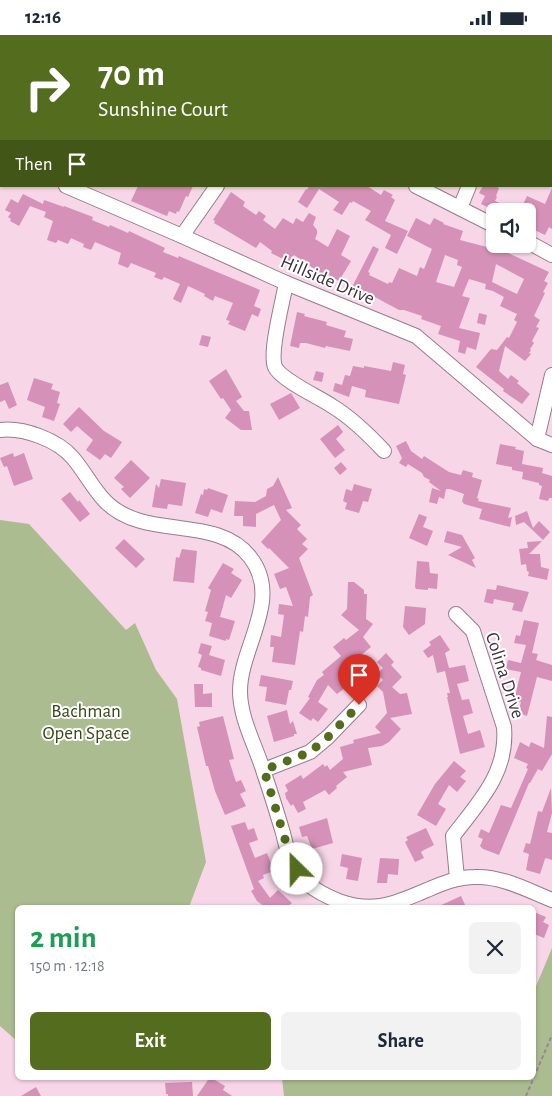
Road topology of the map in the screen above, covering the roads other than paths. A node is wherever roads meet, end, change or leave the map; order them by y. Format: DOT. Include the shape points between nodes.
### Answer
graph roads {
  1 [pos="68,187"];
  2 [pos="216,187"];
  3 [pos="418,187"];
  4 [pos="469,187"];
  5 [pos="460,209"];
  6 [pos="486,222"];
  7 [pos="182,235"];
  8 [pos="536,247"];
  9 [pos="552,255"];
  10 [pos="286,283"];
  11 [pos="552,375"];
  12 [pos="0,430"];
  13 [pos="536,439"];
  14 [pos="552,445"];
  15 [pos="384,451"];
  16 [pos="456,614"];
  17 [pos="359,705"];
  18 [pos="264,770"];
  19 [pos="457,878"];
  20 [pos="552,900"];
  21 [pos="353,905"];
  22 [pos="384,905"];
  1 -- 7 [label="street, Hillside Drive"];
  2 -- 7 [label="street"];
  3 -- 5 [label="street"];
  4 -- 5 [label="street"];
  5 -- 6 [label="street"];
  7 -- 10 [label="street, Hillside Drive"];
  8 -- 9 [label="street"];
  10 -- 13 [label="street, Hillside Drive" via="416,336"];
  10 -- 15 [label="street" via="273,352 275,367 288,379 333,406"];
  11 -- 13 [label="street"];
  12 -- 18 [label="street" via="33,433 56,445 72,456 106,502 126,515 148,524 216,535 233,541 250,557 261,579 262,611 245,662 240,706"];
  13 -- 14 [label="street, Hillside Drive"];
  16 -- 19 [label="street, Colina Drive" via="473,631 504,727 505,742 500,768 486,793 453,836"];
  17 -- 18 [label="street" via="310,752"];
  18 -- 21 [label="street" via="291,859 303,880 322,894"];
  19 -- 20 [label="street" via="501,880"];
  19 -- 22 [label="street"];
}
